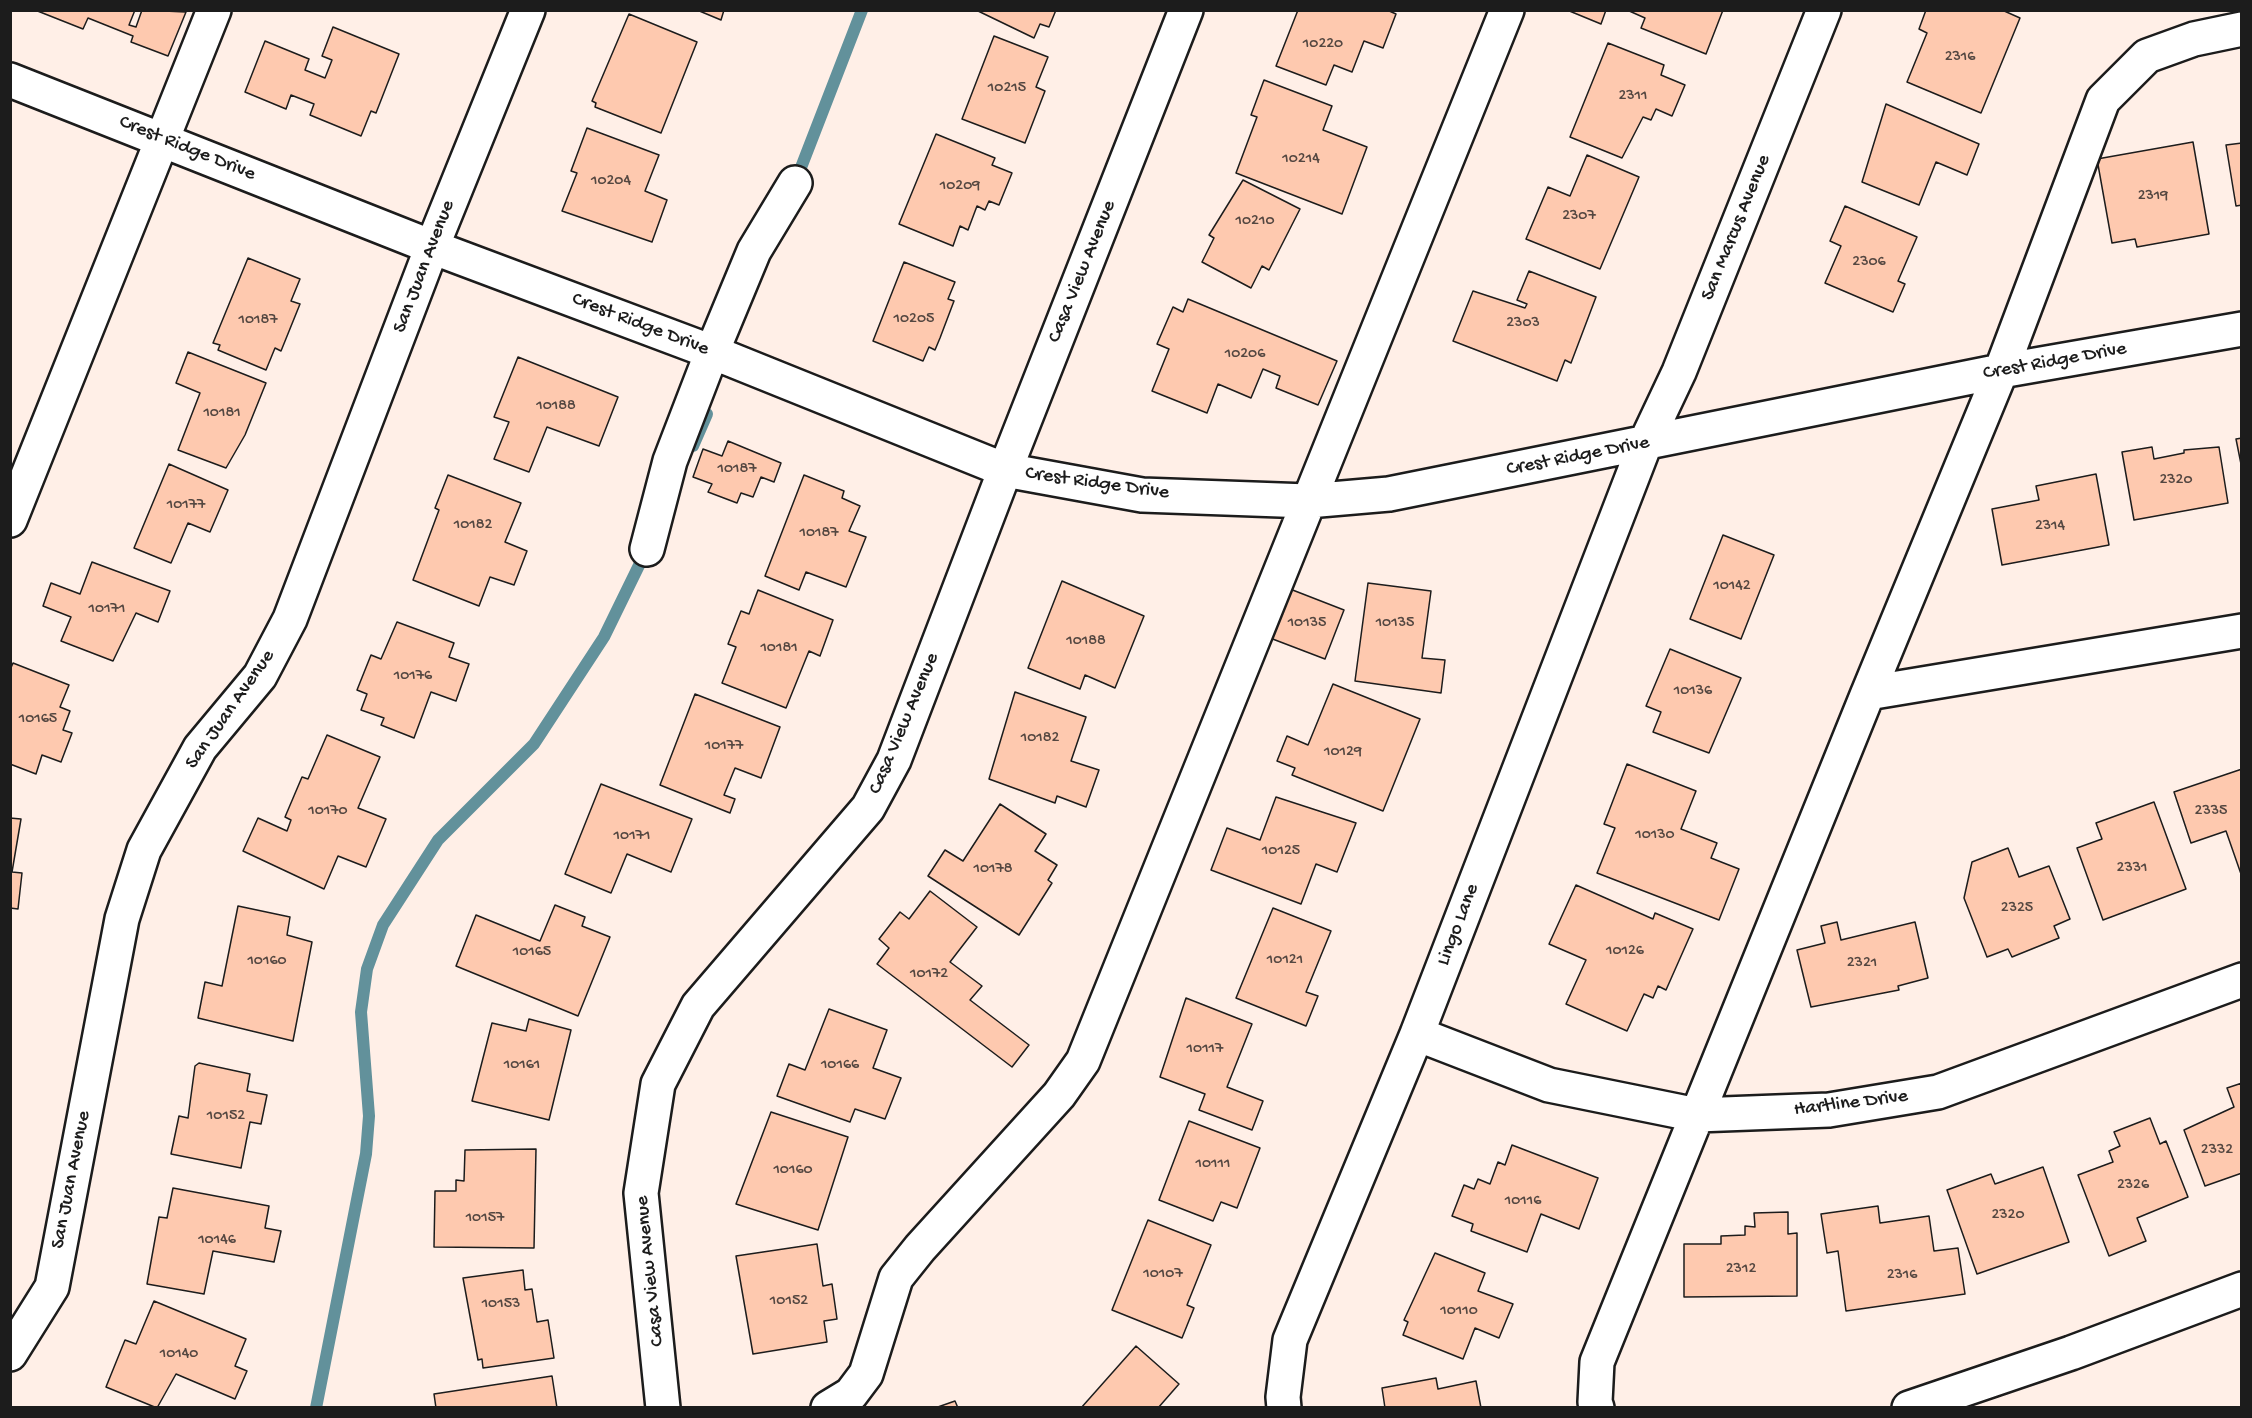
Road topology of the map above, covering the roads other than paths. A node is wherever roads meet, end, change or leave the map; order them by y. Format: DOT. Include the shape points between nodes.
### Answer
graph roads {
  1 [pos="214,10"];
  2 [pos="528,10"];
  3 [pos="1186,10"];
  4 [pos="1507,10"];
  5 [pos="1824,10"];
  6 [pos="2241,29"];
  7 [pos="10,80"];
  8 [pos="162,139"];
  9 [pos="795,183"];
  10 [pos="432,247"];
  11 [pos="2241,329"];
  12 [pos="712,352"];
  13 [pos="2001,371"];
  14 [pos="1645,444"];
  15 [pos="1005,470"];
  16 [pos="1308,501"];
  17 [pos="10,520"];
  18 [pos="647,549"];
  19 [pos="2241,631"];
  20 [pos="1868,693"];
  21 [pos="2241,980"];
  22 [pos="1417,1034"];
  23 [pos="1697,1115"];
  24 [pos="2241,1289"];
  25 [pos="10,1354"];
  26 [pos="663,1407"];
  27 [pos="828,1407"];
  28 [pos="1284,1407"];
  29 [pos="1597,1407"];
  30 [pos="1909,1407"];
  1 -- 8 [label="street"];
  2 -- 10 [label="street, San Juan Avenue"];
  3 -- 15 [label="street, Casa View Avenue"];
  4 -- 16 [label="street"];
  5 -- 14 [label="street, San Marcus Avenue" via="1679,372"];
  6 -- 13 [label="street" via="2194,39 2147,56 2103,100"];
  7 -- 8 [label="street, Crest Ridge Drive"];
  8 -- 10 [label="street, Crest Ridge Drive"];
  8 -- 17 [label="street"];
  9 -- 12 [label="street" via="754,251"];
  10 -- 12 [label="street, Crest Ridge Drive"];
  10 -- 25 [label="street, San Juan Avenue" via="290,620 260,676 200,748 144,850 122,918 51,1287"];
  11 -- 13 [label="street, Crest Ridge Drive"];
  12 -- 15 [label="street, Crest Ridge Drive"];
  12 -- 18 [label="street" via="670,461"];
  13 -- 14 [label="street, Crest Ridge Drive"];
  13 -- 20 [label="street"];
  14 -- 16 [label="street, Crest Ridge Drive" via="1389,494"];
  14 -- 22 [label="street, Lingo Lane"];
  15 -- 16 [label="street, Crest Ridge Drive" via="1142,495"];
  15 -- 26 [label="street, Casa View Avenue" via="894,760 868,808 698,1006 658,1084 641,1193"];
  16 -- 27 [label="street" via="1083,1061 1059,1095 896,1278 866,1374 850,1394"];
  19 -- 20 [label="street"];
  20 -- 23 [label="street"];
  21 -- 23 [label="street, Hartline Drive" via="1938,1092 1829,1110"];
  22 -- 23 [label="street, Hartline Drive" via="1549,1085"];
  22 -- 28 [label="street, Lingo Lane" via="1290,1340"];
  23 -- 29 [label="street" via="1597,1362"];
  24 -- 30 [label="street" via="2071,1353"];
}
